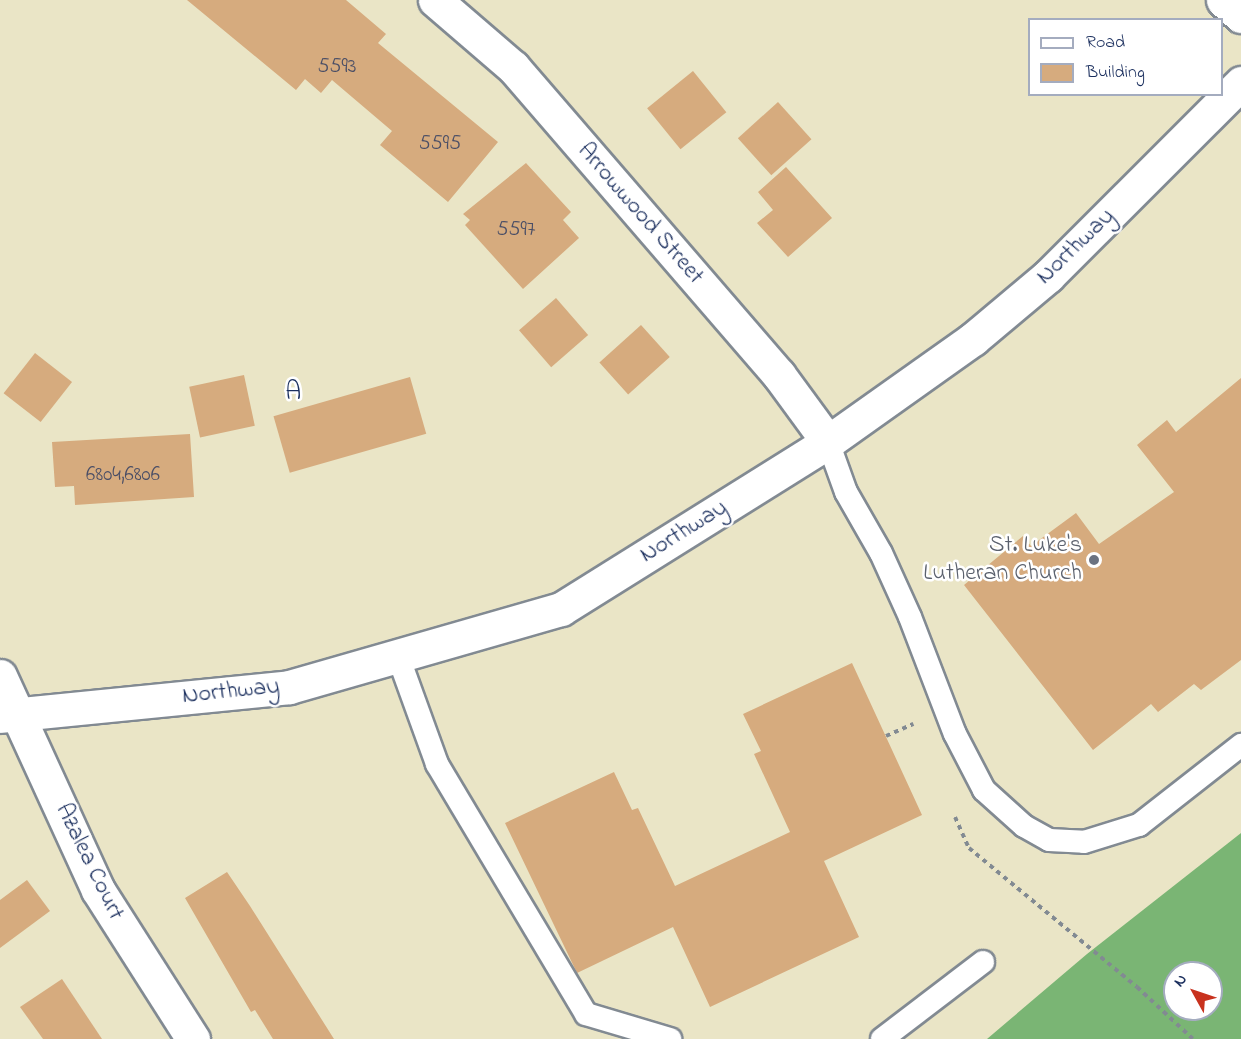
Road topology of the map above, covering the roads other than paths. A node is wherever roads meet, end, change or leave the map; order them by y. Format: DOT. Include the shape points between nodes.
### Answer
graph roads {
  1 [pos="435,0"];
  2 [pos="1223,0"];
  3 [pos="1241,16"];
  4 [pos="1241,82"];
  5 [pos="828,442"];
  6 [pos="398,656"];
  7 [pos="0,676"];
  8 [pos="10,715"];
  9 [pos="1241,745"];
  10 [pos="983,962"];
  11 [pos="193,1039"];
  12 [pos="670,1039"];
  13 [pos="882,1039"];
  1 -- 5 [label="street, Arrowwood Street" via="513,67 779,375"];
  2 -- 3 [label="street"];
  4 -- 5 [label="street, Northway" via="1048,276 973,339"];
  5 -- 6 [label="street, Northway" via="561,609"];
  5 -- 9 [label="lane" via="846,492 881,553 910,617 955,734 984,789 1024,826 1049,840 1084,842 1139,825"];
  6 -- 8 [label="street, Northway" via="289,687"];
  6 -- 12 [label="lane" via="437,764 586,1014"];
  7 -- 8 [label="street, Azalea Court"];
  8 -- 11 [label="street, Azalea Court" via="98,890"];
  10 -- 13 [label="lane"];
}
